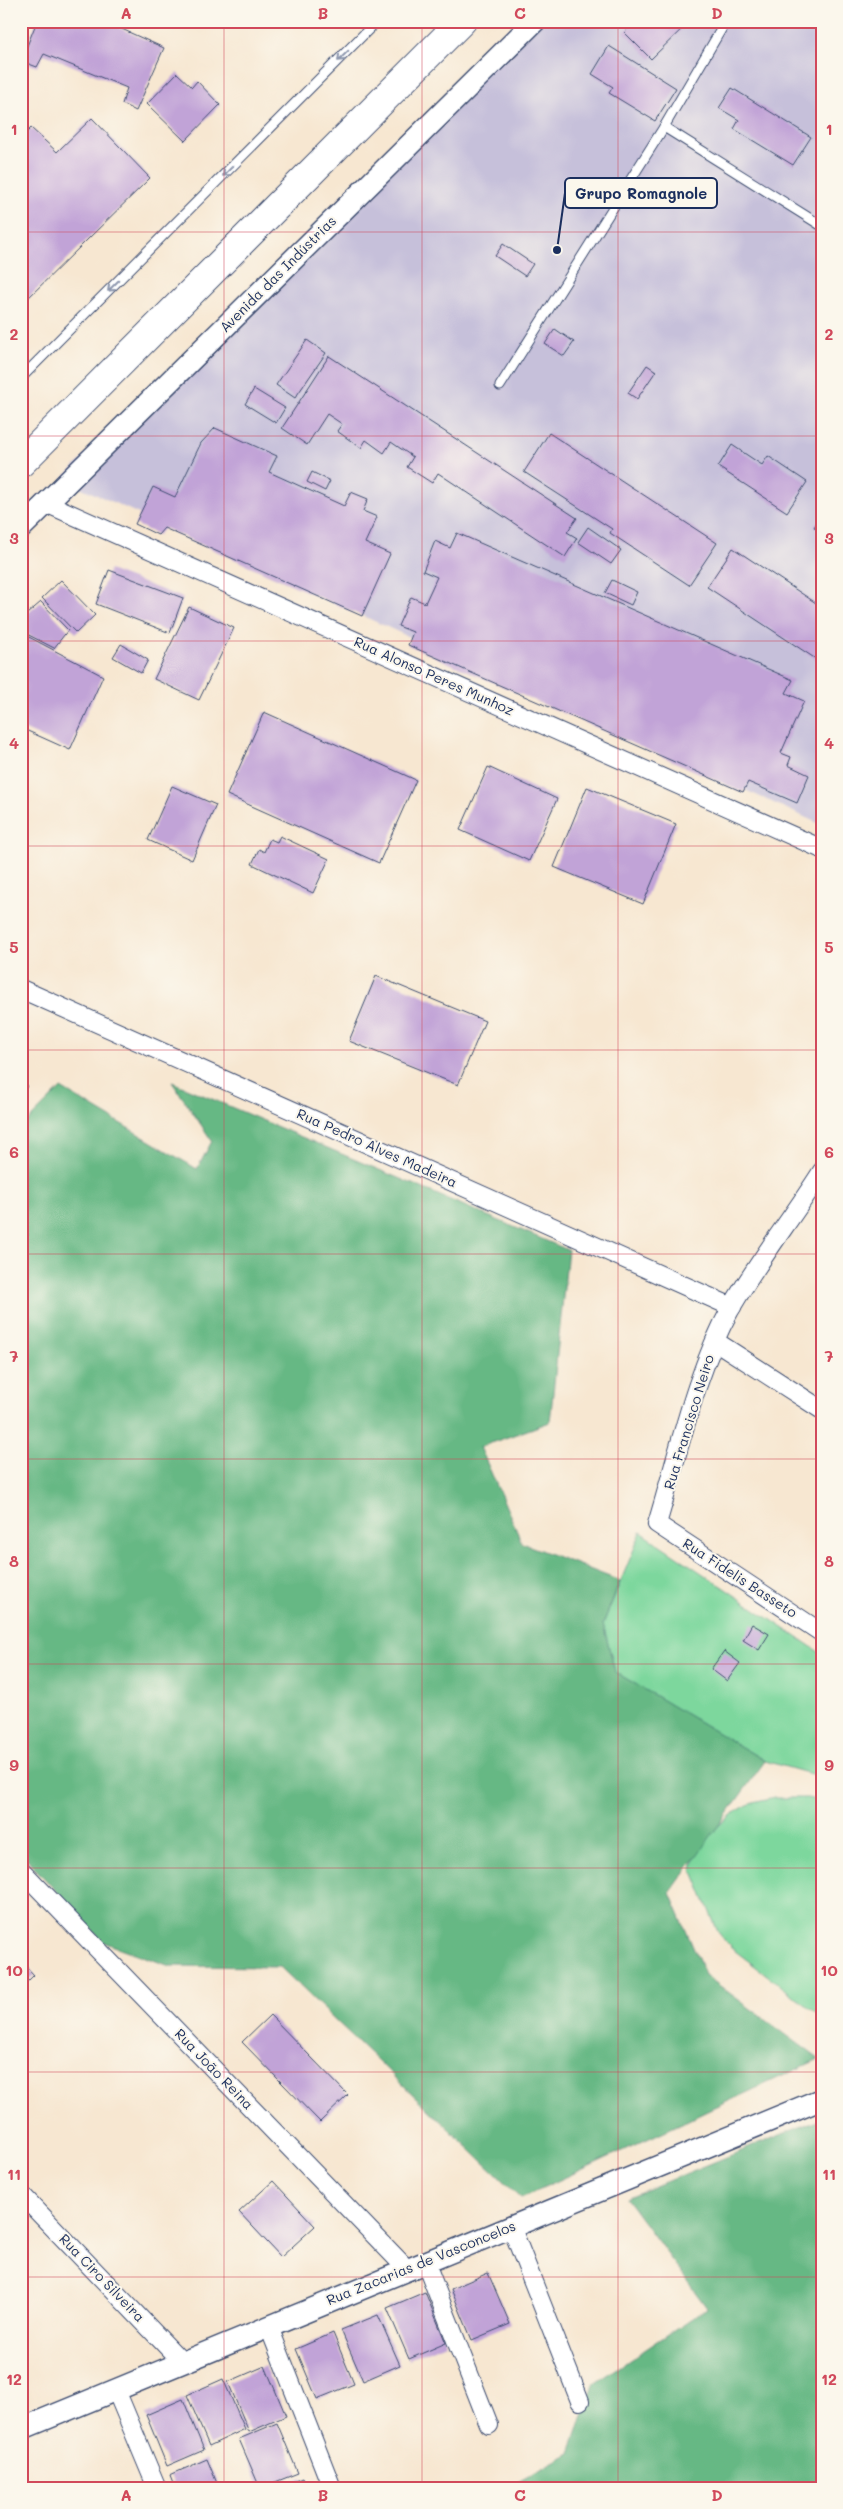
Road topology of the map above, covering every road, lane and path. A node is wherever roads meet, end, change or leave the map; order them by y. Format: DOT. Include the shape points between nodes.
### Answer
graph roads {
  1 [pos="377,21"];
  2 [pos="462,21"];
  3 [pos="535,21"];
  4 [pos="726,21"];
  5 [pos="664,127"];
  6 [pos="822,226"];
  7 [pos="21,378"];
  8 [pos="500,386"];
  9 [pos="21,463"];
  10 [pos="46,503"];
  11 [pos="21,528"];
  12 [pos="822,849"];
  13 [pos="21,989"];
  14 [pos="820,1178"];
  15 [pos="732,1307"];
  16 [pos="715,1341"];
  17 [pos="822,1410"];
  18 [pos="657,1524"];
  19 [pos="822,1632"];
  20 [pos="21,1870"];
  21 [pos="822,2099"];
  22 [pos="21,2194"];
  23 [pos="511,2226"];
  24 [pos="416,2265"];
  25 [pos="269,2327"];
  26 [pos="182,2362"];
  27 [pos="116,2390"];
  28 [pos="580,2401"];
  29 [pos="489,2425"];
  30 [pos="21,2429"];
  31 [pos="157,2488"];
  32 [pos="332,2488"];
  1 -- 7 [label="lane, one-way"];
  2 -- 9 [label="main road"];
  3 -- 10 [label="street, Avenida das Indústrias"];
  4 -- 5 [label="lane"];
  5 -- 6 [label="lane"];
  5 -- 8 [label="lane"];
  10 -- 11 [label="street, Avenida das Indústrias"];
  10 -- 12 [label="street, Rua Alonso Peres Munhoz"];
  13 -- 15 [label="street, Rua Pedro Alves Madeira"];
  14 -- 15 [label="street, Rua Francisco Neiro"];
  15 -- 16 [label="street, Rua Francisco Neiro"];
  16 -- 17 [label="street"];
  16 -- 18 [label="street, Rua Francisco Neiro" via="702,1373"];
  18 -- 19 [label="street, Rua Fidelis Basseto"];
  20 -- 24 [label="street, Rua João Reina"];
  21 -- 23 [label="street, Rua Zacarias de Vasconcelos"];
  22 -- 26 [label="street, Rua Ciro Silveira"];
  23 -- 24 [label="street, Rua Zacarias de Vasconcelos"];
  23 -- 28 [label="street"];
  24 -- 25 [label="street, Rua Zacarias de Vasconcelos"];
  24 -- 29 [label="street"];
  25 -- 26 [label="street, Rua Zacarias de Vasconcelos"];
  25 -- 32 [label="street"];
  26 -- 27 [label="street, Rua Zacarias de Vasconcelos"];
  27 -- 30 [label="street, Rua Zacarias de Vasconcelos"];
  27 -- 31 [label="street"];
}
